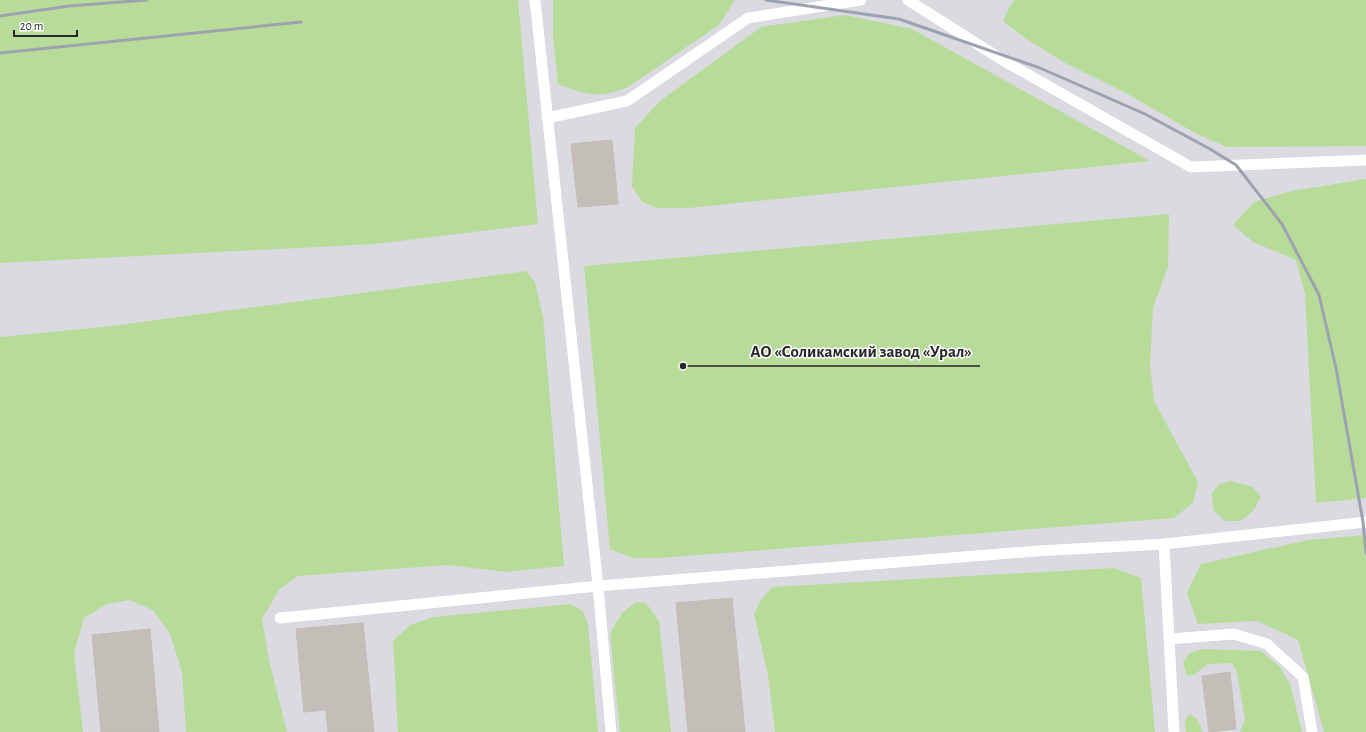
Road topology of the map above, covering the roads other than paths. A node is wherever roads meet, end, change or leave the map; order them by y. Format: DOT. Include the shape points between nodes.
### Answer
graph roads {
  1 [pos="535,0"];
  2 [pos="861,0"];
  3 [pos="908,0"];
  4 [pos="547,118"];
  5 [pos="1366,160"];
  6 [pos="1366,522"];
  7 [pos="1164,544"];
  8 [pos="598,586"];
  9 [pos="280,618"];
  10 [pos="1169,639"];
  11 [pos="611,732"];
  12 [pos="1174,732"];
  13 [pos="1312,732"];
  1 -- 4 [label="lane"];
  2 -- 4 [label="lane" via="748,18 627,101"];
  3 -- 5 [label="lane" via="1004,61 1191,167"];
  4 -- 8 [label="lane"];
  6 -- 7 [label="lane"];
  7 -- 8 [label="lane" via="1038,551"];
  7 -- 10 [label="lane"];
  8 -- 9 [label="lane"];
  8 -- 11 [label="lane"];
  10 -- 12 [label="lane"];
  10 -- 13 [label="lane" via="1234,634 1267,644 1302,678"];
}
